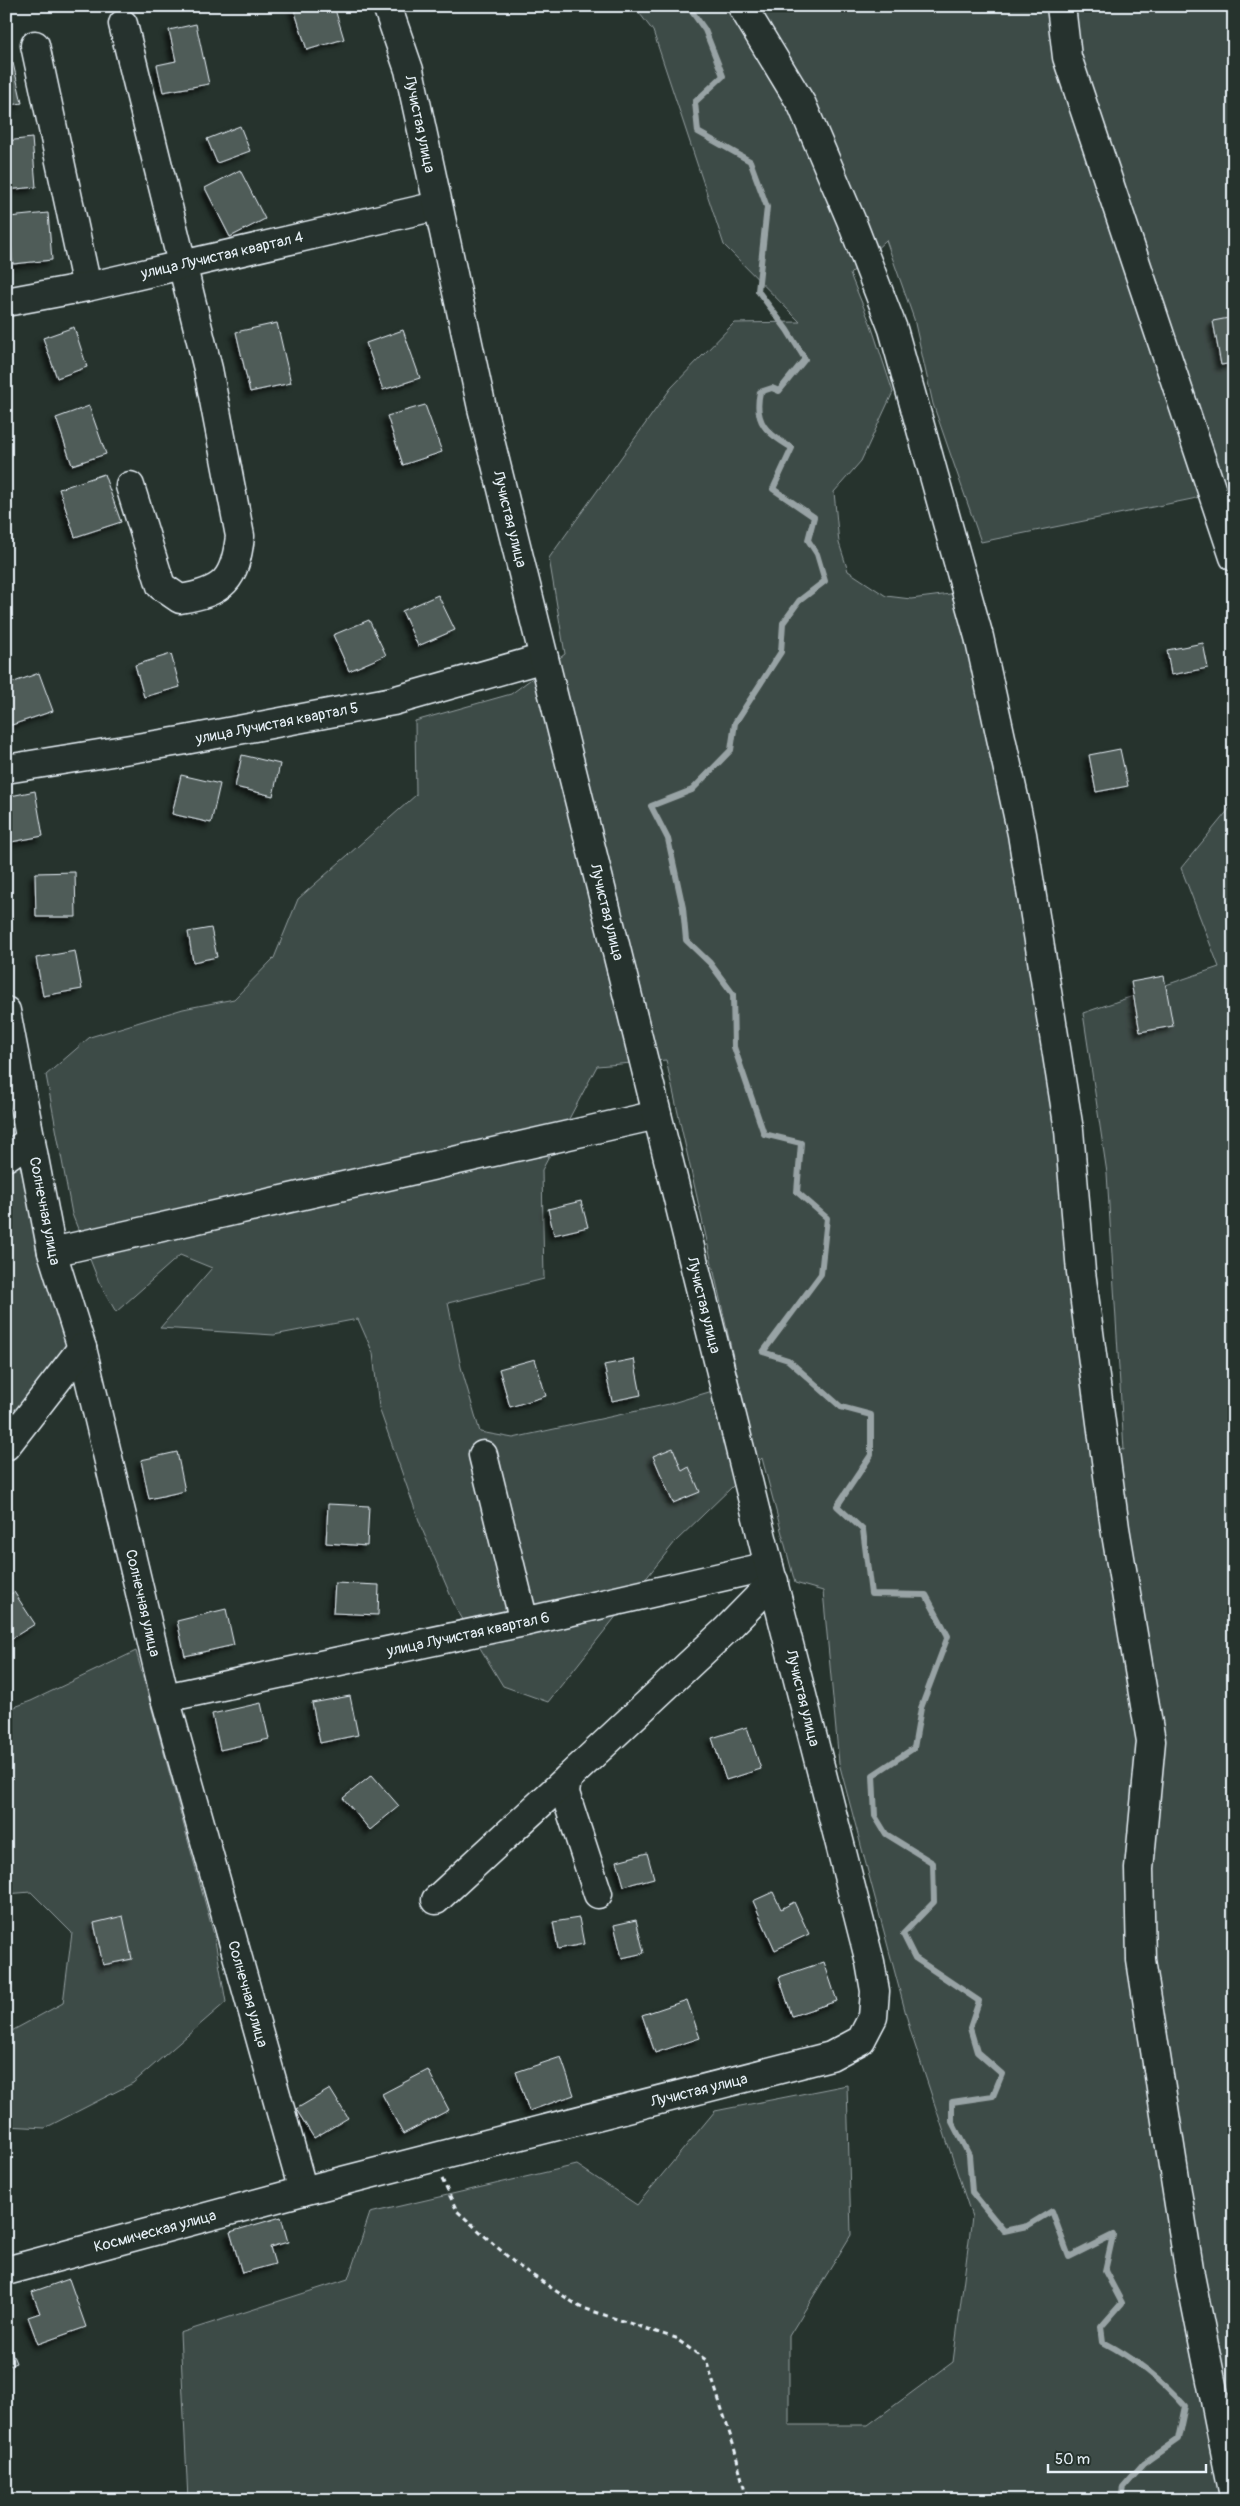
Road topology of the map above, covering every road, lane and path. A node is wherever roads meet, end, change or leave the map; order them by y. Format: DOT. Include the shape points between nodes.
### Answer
graph roads {
  1 [pos="387,6"];
  2 [pos="742,6"];
  3 [pos="1061,6"];
  4 [pos="123,24"];
  5 [pos="35,45"];
  6 [pos="437,206"];
  7 [pos="180,265"];
  8 [pos="87,287"];
  9 [pos="6,302"];
  10 [pos="130,486"];
  11 [pos="1234,557"];
  12 [pos="544,658"];
  13 [pos="6,769"];
  14 [pos="6,1011"];
  15 [pos="657,1115"];
  16 [pos="31,1140"];
  17 [pos="6,1157"];
  18 [pos="52,1252"];
  19 [pos="82,1348"];
  20 [pos="6,1446"];
  21 [pos="483,1455"];
  22 [pos="771,1573"];
  23 [pos="524,1622"];
  24 [pos="166,1698"];
  25 [pos="567,1779"];
  26 [pos="598,1894"];
  27 [pos="436,1900"];
  28 [pos="432,2158"];
  29 [pos="303,2191"];
  30 [pos="6,2271"];
  31 [pos="1234,2496"];
  32 [pos="748,2500"];
  1 -- 6 [label="street, Лучистая улица" via="410,70"];
  2 -- 31 [label="street" via="802,104 894,329 979,637 1022,834 1069,1130 1081,1272 1114,1528 1151,1740 1139,1869 1140,1960 1190,2275"];
  3 -- 11 [label="street" via="1067,57"];
  4 -- 7 [label="street"];
  5 -- 8 [label="street"];
  6 -- 7 [label="street, улица Лучистая квартал 4"];
  6 -- 12 [label="street, Лучистая улица" via="482,408"];
  7 -- 8 [label="street, улица Лучистая квартал 4"];
  7 -- 10 [label="street" via="208,369 240,536 237,559 227,582 202,595 180,599 161,586"];
  8 -- 9 [label="street, улица Лучистая квартал 4"];
  12 -- 13 [label="street, улица Лучистая квартал 5" via="393,701 180,741"];
  12 -- 15 [label="street, Лучистая улица"];
  14 -- 16 [label="street, Солнечная улица"];
  15 -- 18 [label="street"];
  15 -- 22 [label="street, Лучистая улица"];
  16 -- 17 [label="street"];
  16 -- 18 [label="street, Солнечная улица"];
  18 -- 19 [label="street, Солнечная улица"];
  19 -- 20 [label="street"];
  19 -- 24 [label="street, Солнечная улица"];
  21 -- 23 [label="street"];
  22 -- 23 [label="street, улица Лучистая квартал 6"];
  22 -- 25 [label="street" via="725,1631"];
  22 -- 28 [label="street, Лучистая улица" via="870,1962 875,1991 874,2017 861,2040 831,2056"];
  23 -- 24 [label="street, улица Лучистая квартал 6"];
  24 -- 29 [label="street, Солнечная улица"];
  25 -- 26 [label="street" via="565,1793"];
  25 -- 27 [label="street"];
  28 -- 29 [label="street, Лучистая улица"];
  28 -- 32 [label="path" via="457,2211 517,2265 580,2307 675,2338 706,2360"];
  29 -- 30 [label="street, Космическая улица"];
}
